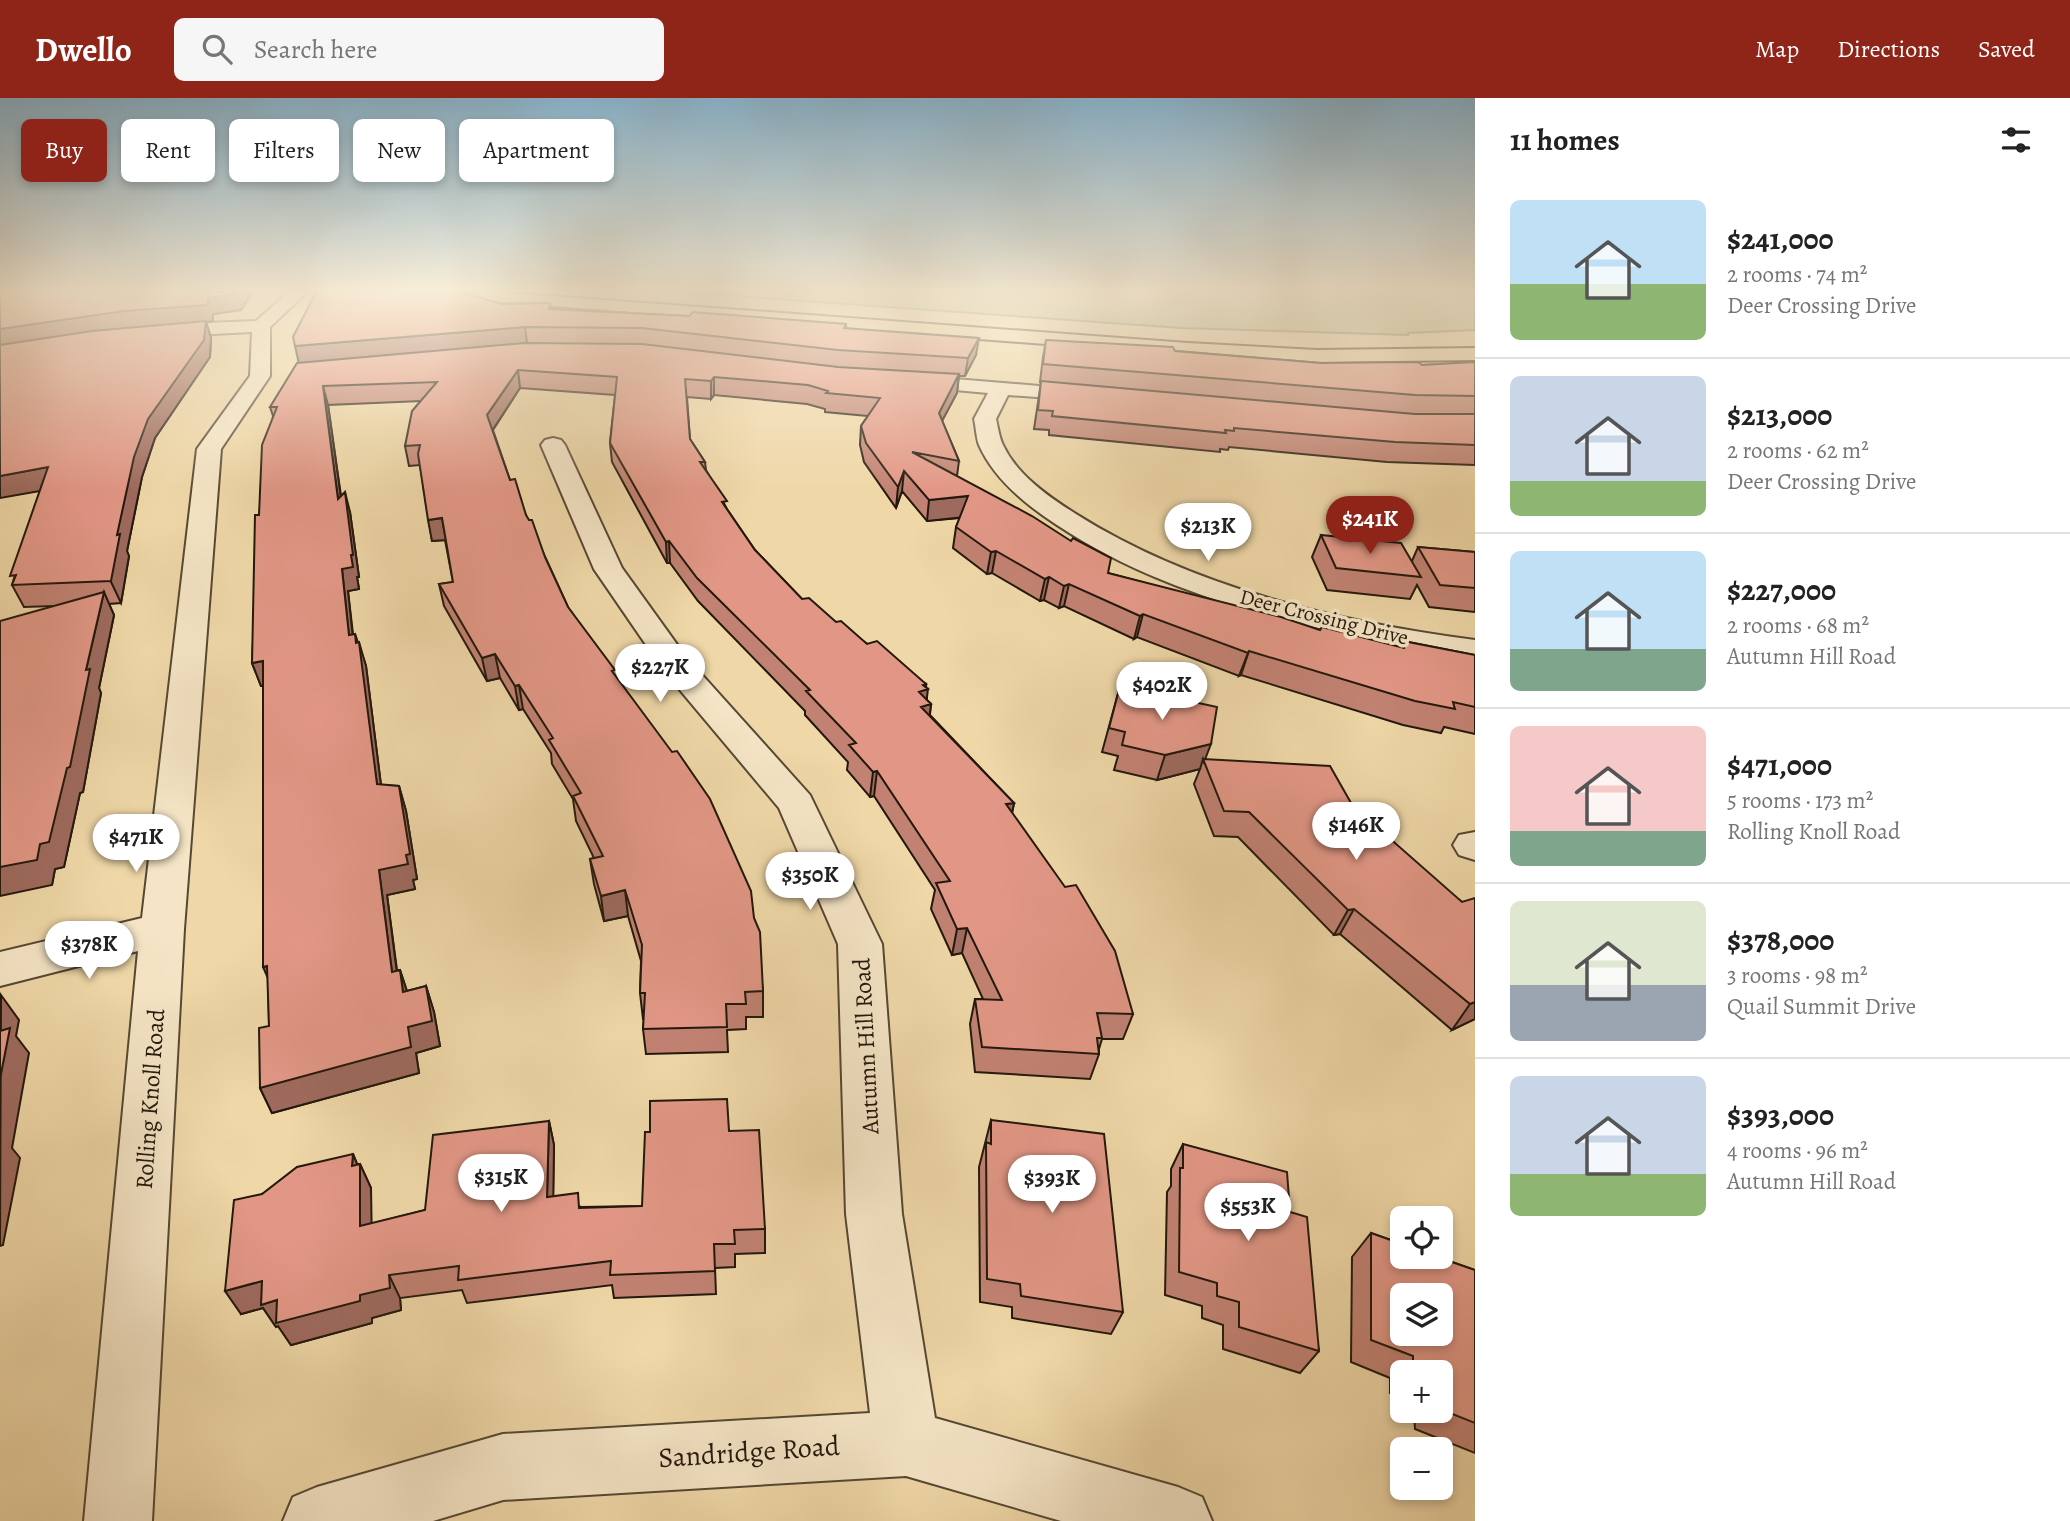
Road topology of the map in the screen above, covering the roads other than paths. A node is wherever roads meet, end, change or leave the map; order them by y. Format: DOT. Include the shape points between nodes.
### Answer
graph roads {
  1 [pos="269,358"];
  2 [pos="892,380"];
  3 [pos="1002,387"];
  4 [pos="1110,397"];
  5 [pos="553,445"];
  6 [pos="1475,650"];
  7 [pos="162,929"];
  8 [pos="0,969"];
  9 [pos="906,1443"];
  10 [pos="118,1521"];
  11 [pos="317,1521"];
  12 [pos="1178,1521"];
  1 -- 7 [label="street, Rolling Knoll Road" via="273,375 209,449"];
  2 -- 3 [label="street"];
  3 -- 4 [label="street"];
  3 -- 6 [label="street, Deer Crossing Drive" via="985,419 991,446 1013,477 1053,514 1199,586 1304,616"];
  5 -- 9 [label="street, Autumn Hill Road" via="608,569 675,664 796,804 860,944 874,1214"];
  7 -- 8 [label="street"];
  7 -- 10 [label="street, Rolling Knoll Road"];
  9 -- 11 [label="street, Sandridge Road" via="503,1467"];
  9 -- 12 [label="street, Sandridge Road"];
}
